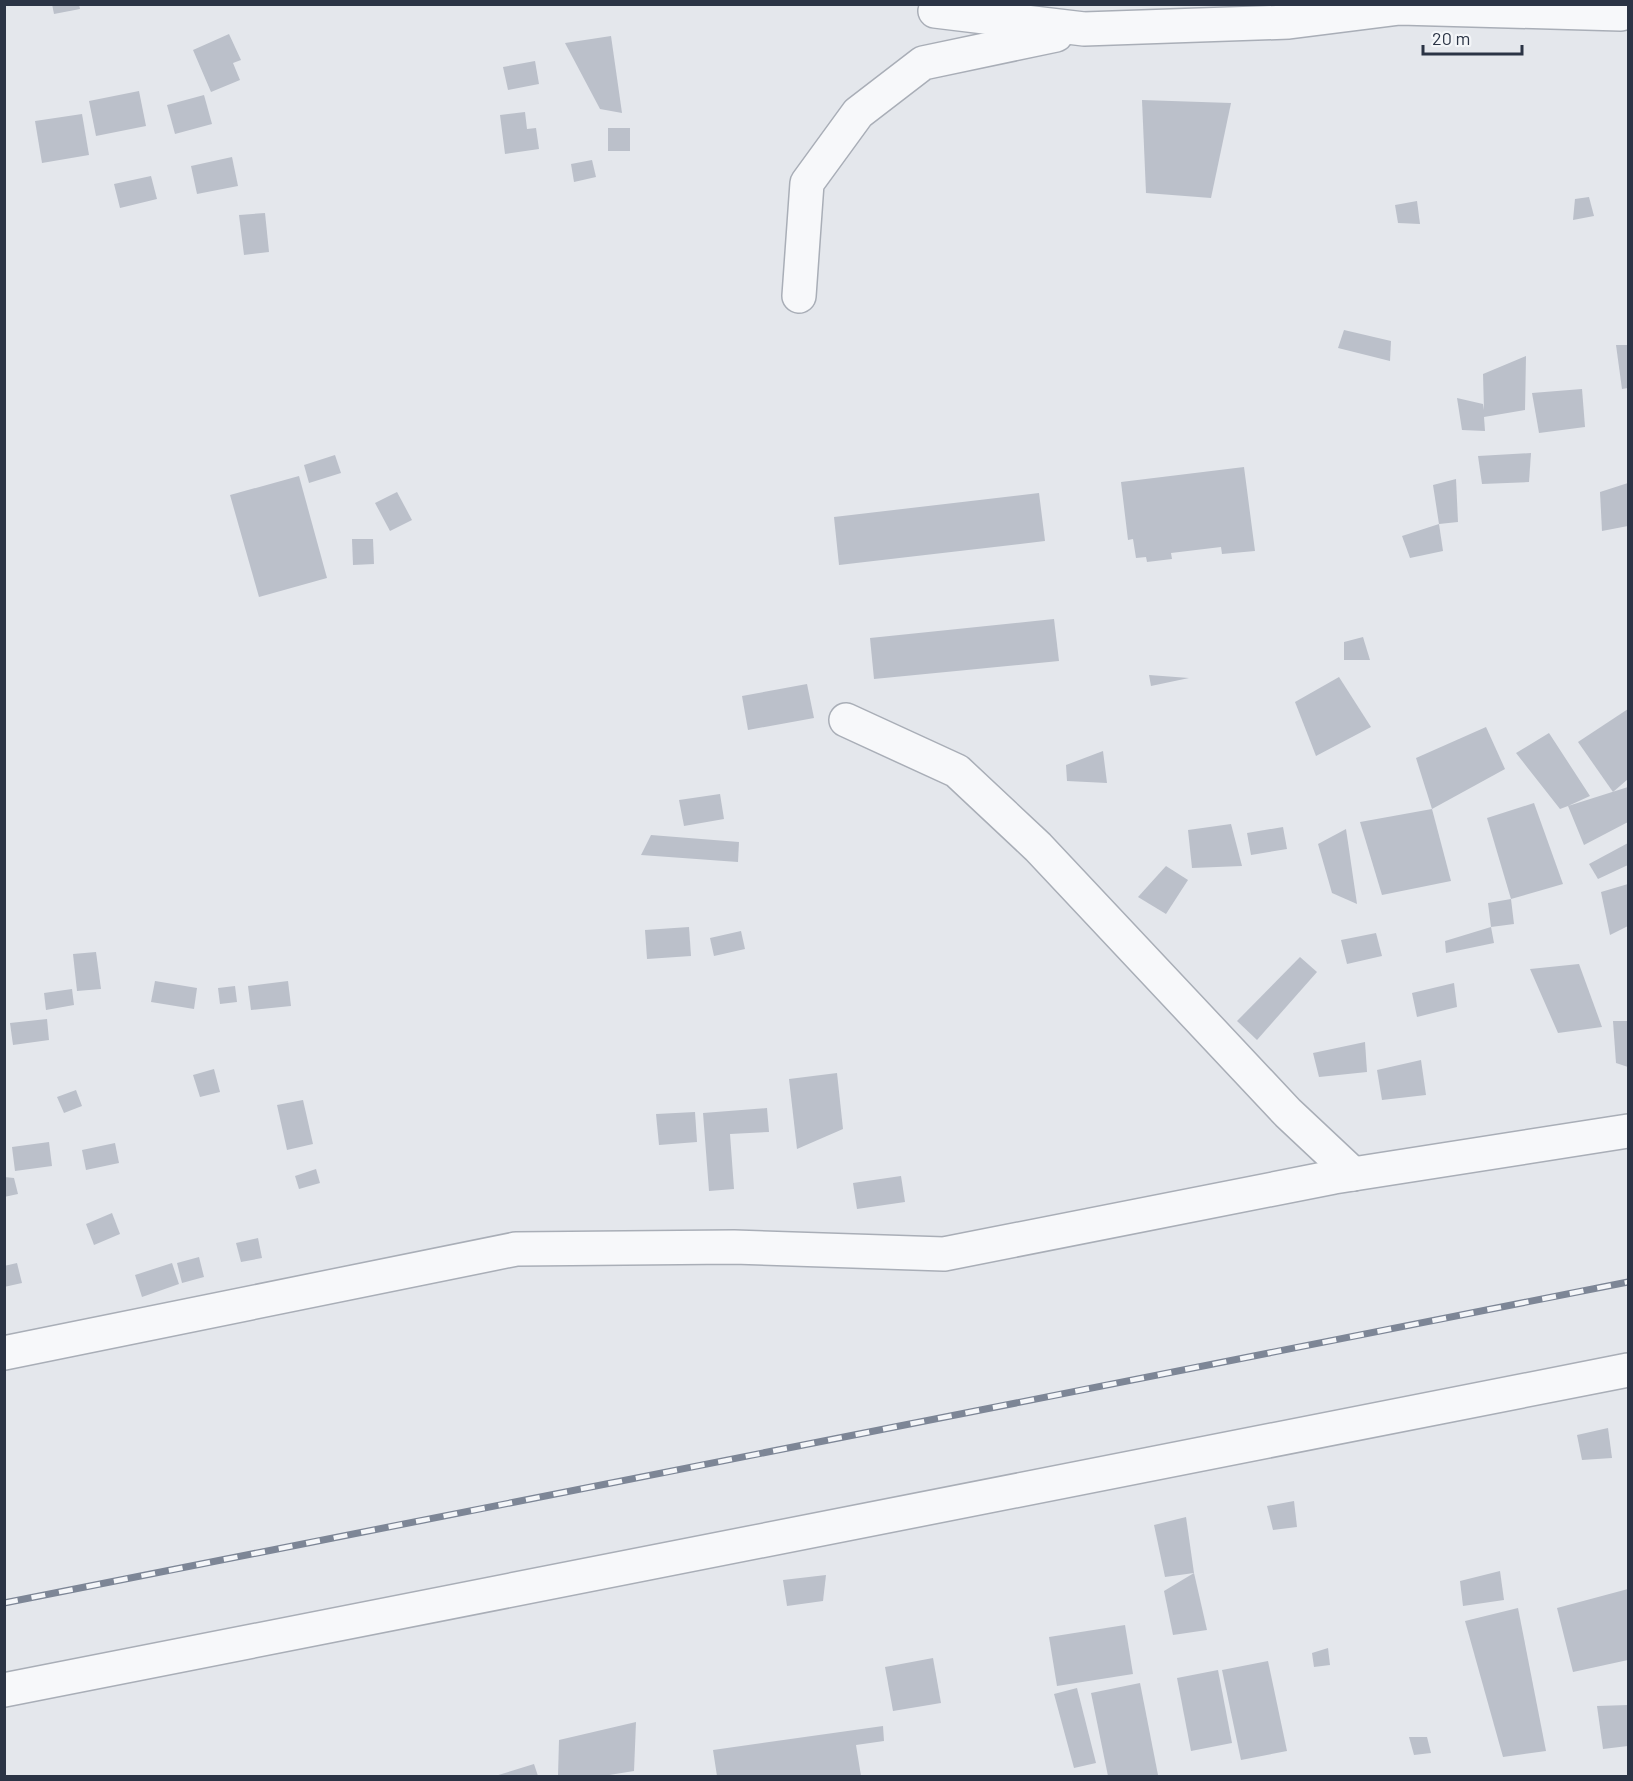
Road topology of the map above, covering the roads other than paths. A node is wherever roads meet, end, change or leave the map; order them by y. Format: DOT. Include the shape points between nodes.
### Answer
graph roads {
  1 [pos="935,11"];
  2 [pos="1629,12"];
  3 [pos="1084,29"];
  4 [pos="799,296"];
  5 [pos="846,720"];
  6 [pos="1629,1131"];
  7 [pos="1353,1174"];
  8 [pos="4,1353"];
  9 [pos="1629,1370"];
  10 [pos="4,1690"];
  1 -- 3 [label="street"];
  2 -- 3 [label="street" via="1400,8 1289,22"];
  3 -- 4 [label="street" via="923,63 858,113 807,183"];
  5 -- 7 [label="street" via="957,771 1038,847 1288,1113"];
  6 -- 7 [label="street"];
  7 -- 8 [label="street" via="944,1254 734,1247 516,1249"];
  9 -- 10 [label="street"];
}
